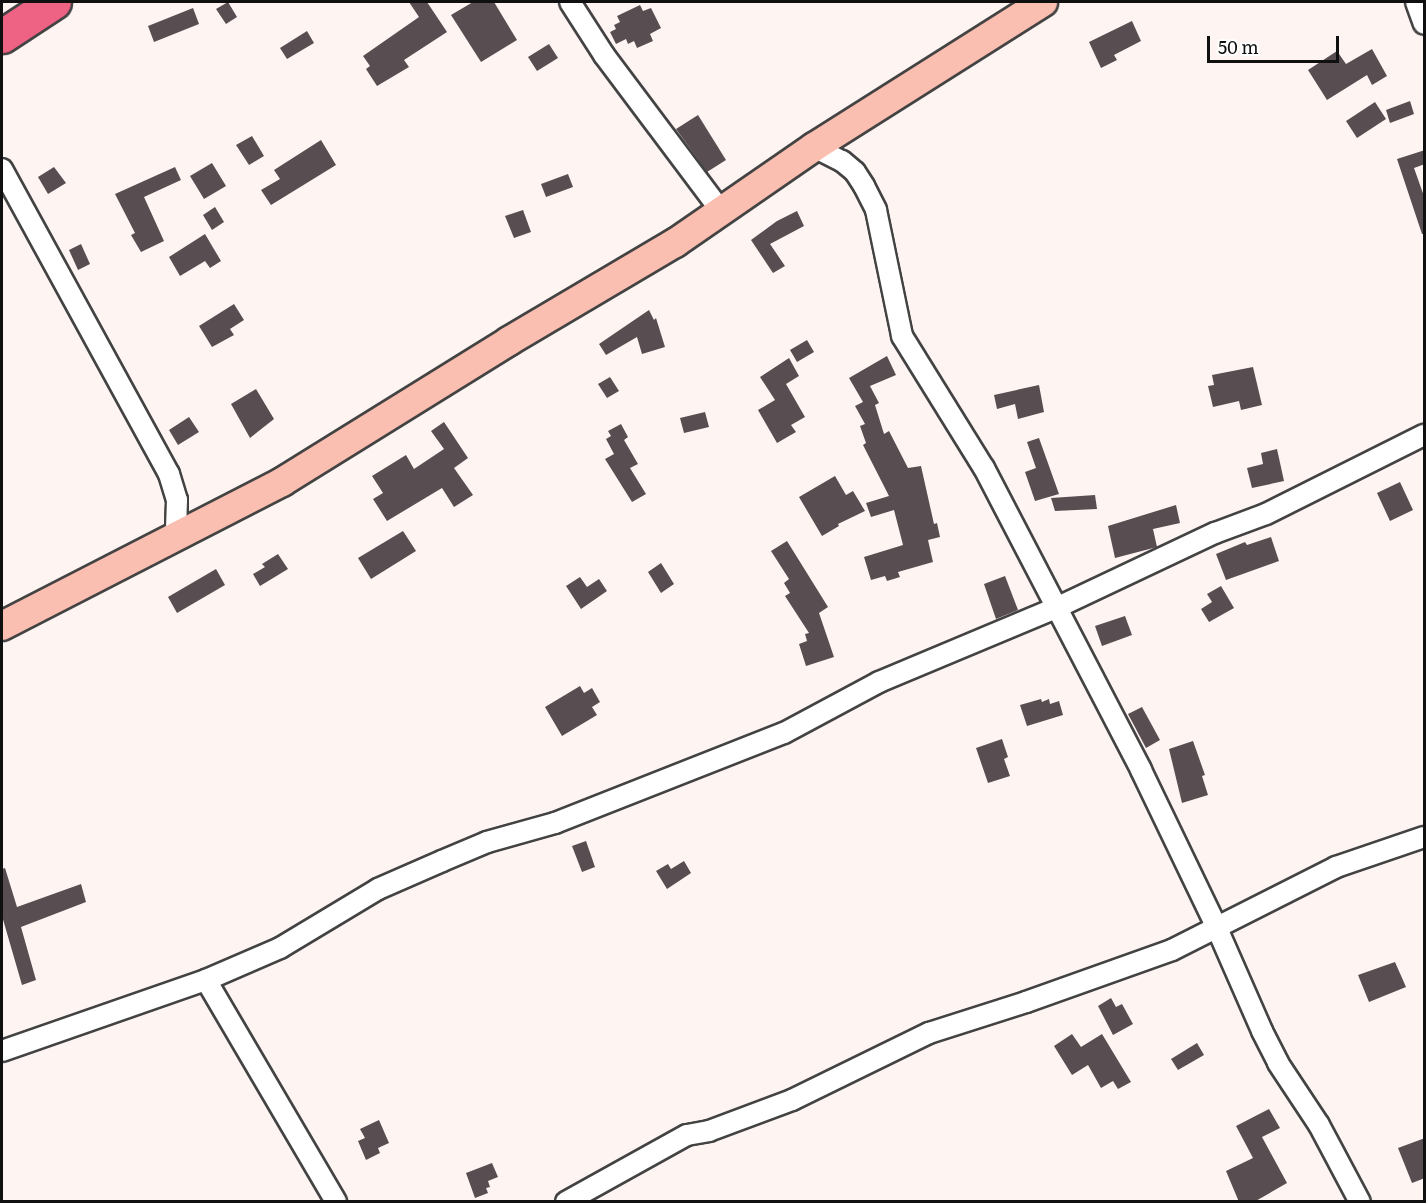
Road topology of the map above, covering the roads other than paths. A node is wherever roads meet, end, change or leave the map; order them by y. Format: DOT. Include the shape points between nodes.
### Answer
graph roads {
  1 [pos="54,2"];
  2 [pos="1044,2"];
  3 [pos="1416,2"];
  4 [pos="574,4"];
  5 [pos="1425,24"];
  6 [pos="2,36"];
  7 [pos="814,147"];
  8 [pos="2,169"];
  9 [pos="721,211"];
  10 [pos="1425,435"];
  11 [pos="176,538"];
  12 [pos="1056,608"];
  13 [pos="2,626"];
  14 [pos="1425,837"];
  15 [pos="1216,926"];
  16 [pos="207,980"];
  17 [pos="2,1051"];
  18 [pos="336,1202"];
  19 [pos="566,1202"];
  20 [pos="1360,1202"];
  1 -- 6 [label="highway"];
  2 -- 7 [label="street"];
  3 -- 5 [label="street"];
  4 -- 9 [label="street" via="604,56"];
  7 -- 9 [label="street"];
  7 -- 12 [label="street" via="842,161 864,186 876,210 902,336 984,468"];
  8 -- 11 [label="street" via="169,474 177,500"];
  9 -- 11 [label="street" via="675,243 282,482"];
  10 -- 12 [label="street" via="1266,514 1215,533"];
  11 -- 13 [label="street"];
  12 -- 15 [label="street" via="1141,770"];
  12 -- 16 [label="street" via="879,682 784,732 555,822 487,842 399,880 280,948"];
  14 -- 15 [label="street" via="1336,867"];
  15 -- 19 [label="street" via="1172,950 929,1033 792,1100 709,1131 687,1135"];
  15 -- 20 [label="street" via="1278,1063 1319,1125"];
  16 -- 17 [label="street"];
  16 -- 18 [label="street"];
}
